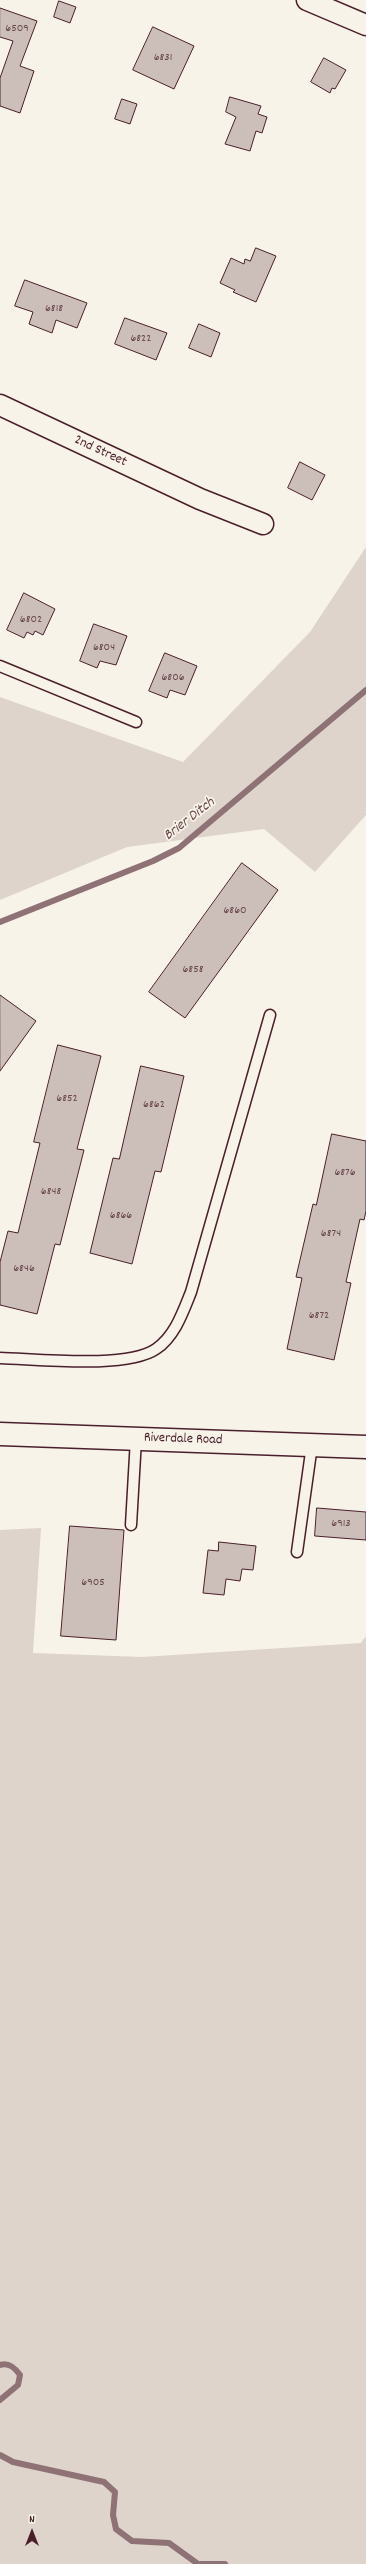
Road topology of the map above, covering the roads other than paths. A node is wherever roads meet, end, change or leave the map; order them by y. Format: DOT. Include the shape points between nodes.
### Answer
graph roads {
  1 [pos="307,0"];
  2 [pos="366,25"];
  3 [pos="0,405"];
  4 [pos="263,524"];
  5 [pos="0,666"];
  6 [pos="136,722"];
  7 [pos="270,1015"];
  8 [pos="0,1358"];
  9 [pos="0,1434"];
  10 [pos="136,1439"];
  11 [pos="312,1445"];
  12 [pos="366,1447"];
  13 [pos="131,1525"];
  14 [pos="297,1552"];
  1 -- 2 [label="street"];
  3 -- 4 [label="street, 2nd Street" via="200,499"];
  5 -- 6 [label="lane"];
  7 -- 8 [label="lane" via="191,1292 175,1329 158,1348 146,1355 116,1360"];
  9 -- 10 [label="main road, Riverdale Road"];
  10 -- 11 [label="main road, Riverdale Road"];
  10 -- 13 [label="lane"];
  11 -- 12 [label="main road, Riverdale Road"];
  11 -- 14 [label="lane"];
}
